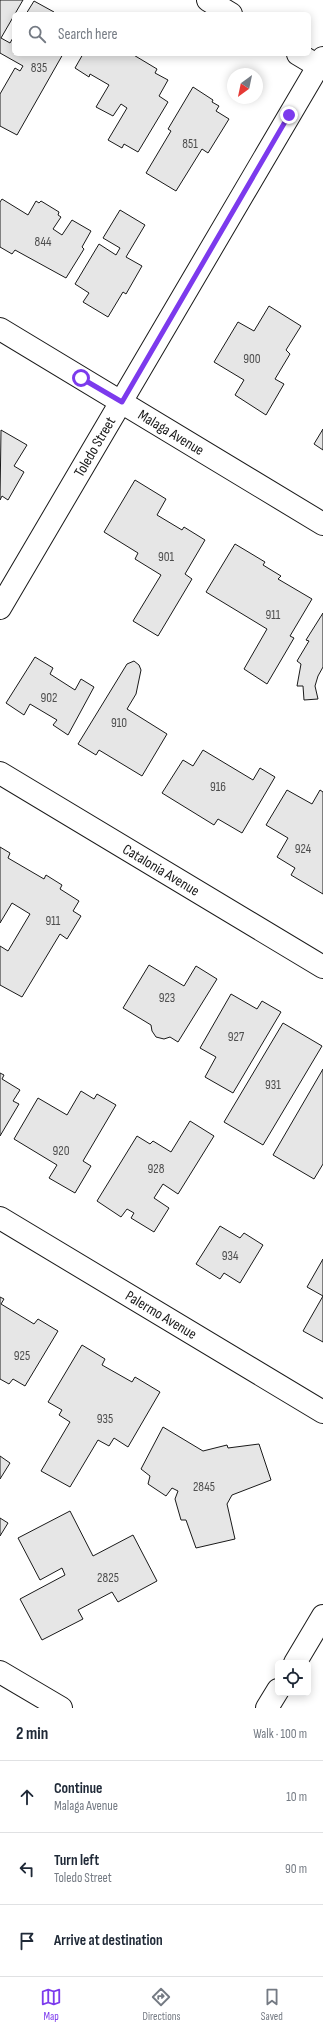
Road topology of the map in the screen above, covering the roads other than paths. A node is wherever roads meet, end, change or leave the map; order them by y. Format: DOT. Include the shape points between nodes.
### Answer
graph roads {
  1 [pos="208,0"];
  2 [pos="229,12"];
  3 [pos="303,56"];
  4 [pos="321,64"];
  5 [pos="0,328"];
  6 [pos="122,402"];
  7 [pos="323,524"];
  8 [pos="0,608"];
  9 [pos="0,773"];
  10 [pos="323,967"];
  11 [pos="0,1218"];
  12 [pos="323,1412"];
  13 [pos="323,1616"];
  14 [pos="296,1660"];
  15 [pos="0,1672"];
  16 [pos="275,1695"];
  17 [pos="61,1708"];
  18 [pos="267,1708"];
  1 -- 2 [label="street"];
  3 -- 4 [label="street"];
  4 -- 6 [label="street, Toledo Street"];
  5 -- 6 [label="street, Malaga Avenue"];
  6 -- 7 [label="street, Malaga Avenue"];
  6 -- 8 [label="street, Toledo Street"];
  9 -- 10 [label="street, Catalonia Avenue"];
  11 -- 12 [label="street, Palermo Avenue"];
  13 -- 14 [label="street"];
  15 -- 17 [label="street"];
  16 -- 18 [label="street"];
}
